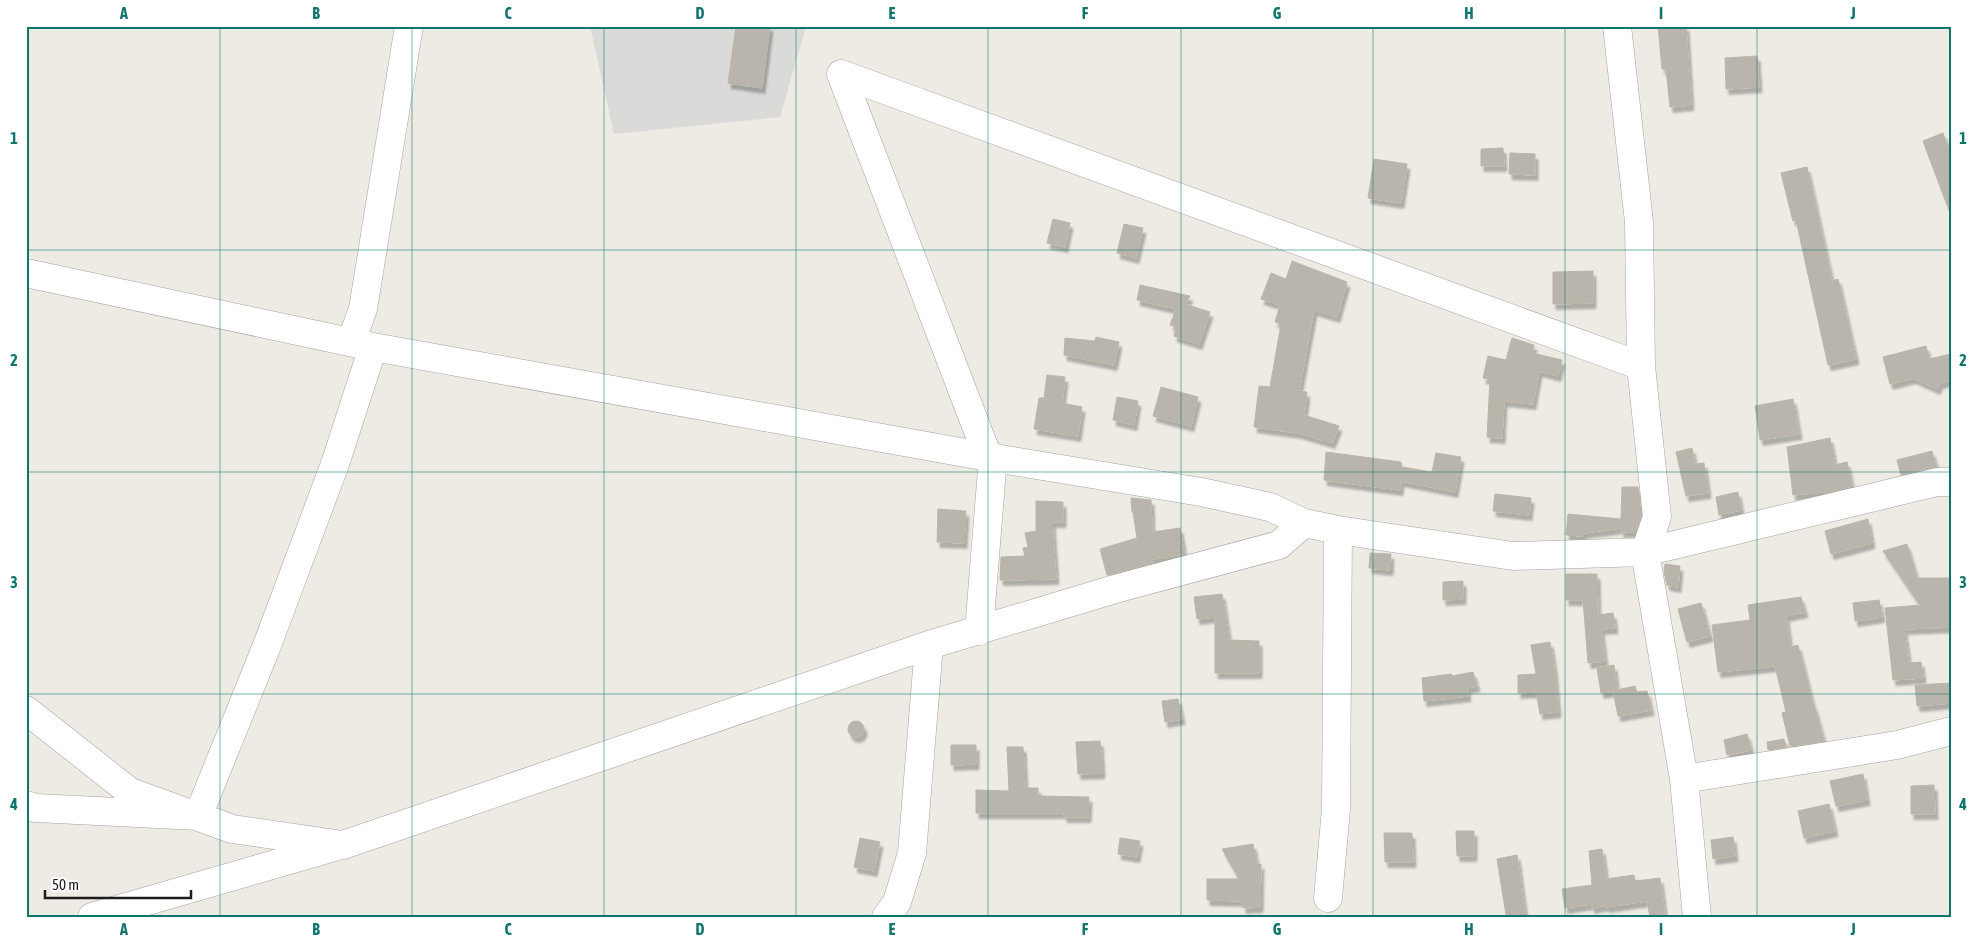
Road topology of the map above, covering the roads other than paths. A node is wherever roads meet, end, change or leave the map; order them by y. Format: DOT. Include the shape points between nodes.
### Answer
graph roads {
  1 [pos="409,26"];
  2 [pos="1617,26"];
  3 [pos="26,273"];
  4 [pos="362,345"];
  5 [pos="1641,366"];
  6 [pos="991,457"];
  7 [pos="1951,482"];
  8 [pos="1304,523"];
  9 [pos="1338,530"];
  10 [pos="1645,552"];
  11 [pos="979,630"];
  12 [pos="929,645"];
  13 [pos="26,710"];
  14 [pos="1951,731"];
  15 [pos="1684,779"];
  16 [pos="26,805"];
  17 [pos="198,816"];
  18 [pos="343,845"];
  19 [pos="1328,898"];
  20 [pos="92,917"];
  21 [pos="886,917"];
  22 [pos="1697,917"];
  1 -- 4 [label="street" via="364,309"];
  2 -- 5 [label="street" via="1639,222"];
  3 -- 4 [label="street"];
  4 -- 6 [label="street"];
  4 -- 17 [label="street" via="335,464"];
  5 -- 6 [label="street" via="841,74"];
  5 -- 10 [label="street" via="1657,516"];
  6 -- 8 [label="street" via="1201,492 1270,508"];
  6 -- 11 [label="street"];
  7 -- 10 [label="street" via="1937,482"];
  8 -- 9 [label="street"];
  8 -- 11 [label="street" via="1278,544"];
  9 -- 10 [label="street" via="1513,556"];
  9 -- 19 [label="street" via="1336,808"];
  10 -- 15 [label="street"];
  11 -- 12 [label="street"];
  12 -- 18 [label="street"];
  12 -- 21 [label="street" via="912,853 897,902"];
  13 -- 17 [label="street" via="130,792"];
  14 -- 15 [label="street" via="1897,744"];
  15 -- 22 [label="street"];
  16 -- 17 [label="street"];
  17 -- 18 [label="street" via="232,829"];
  18 -- 20 [label="street"];
}
